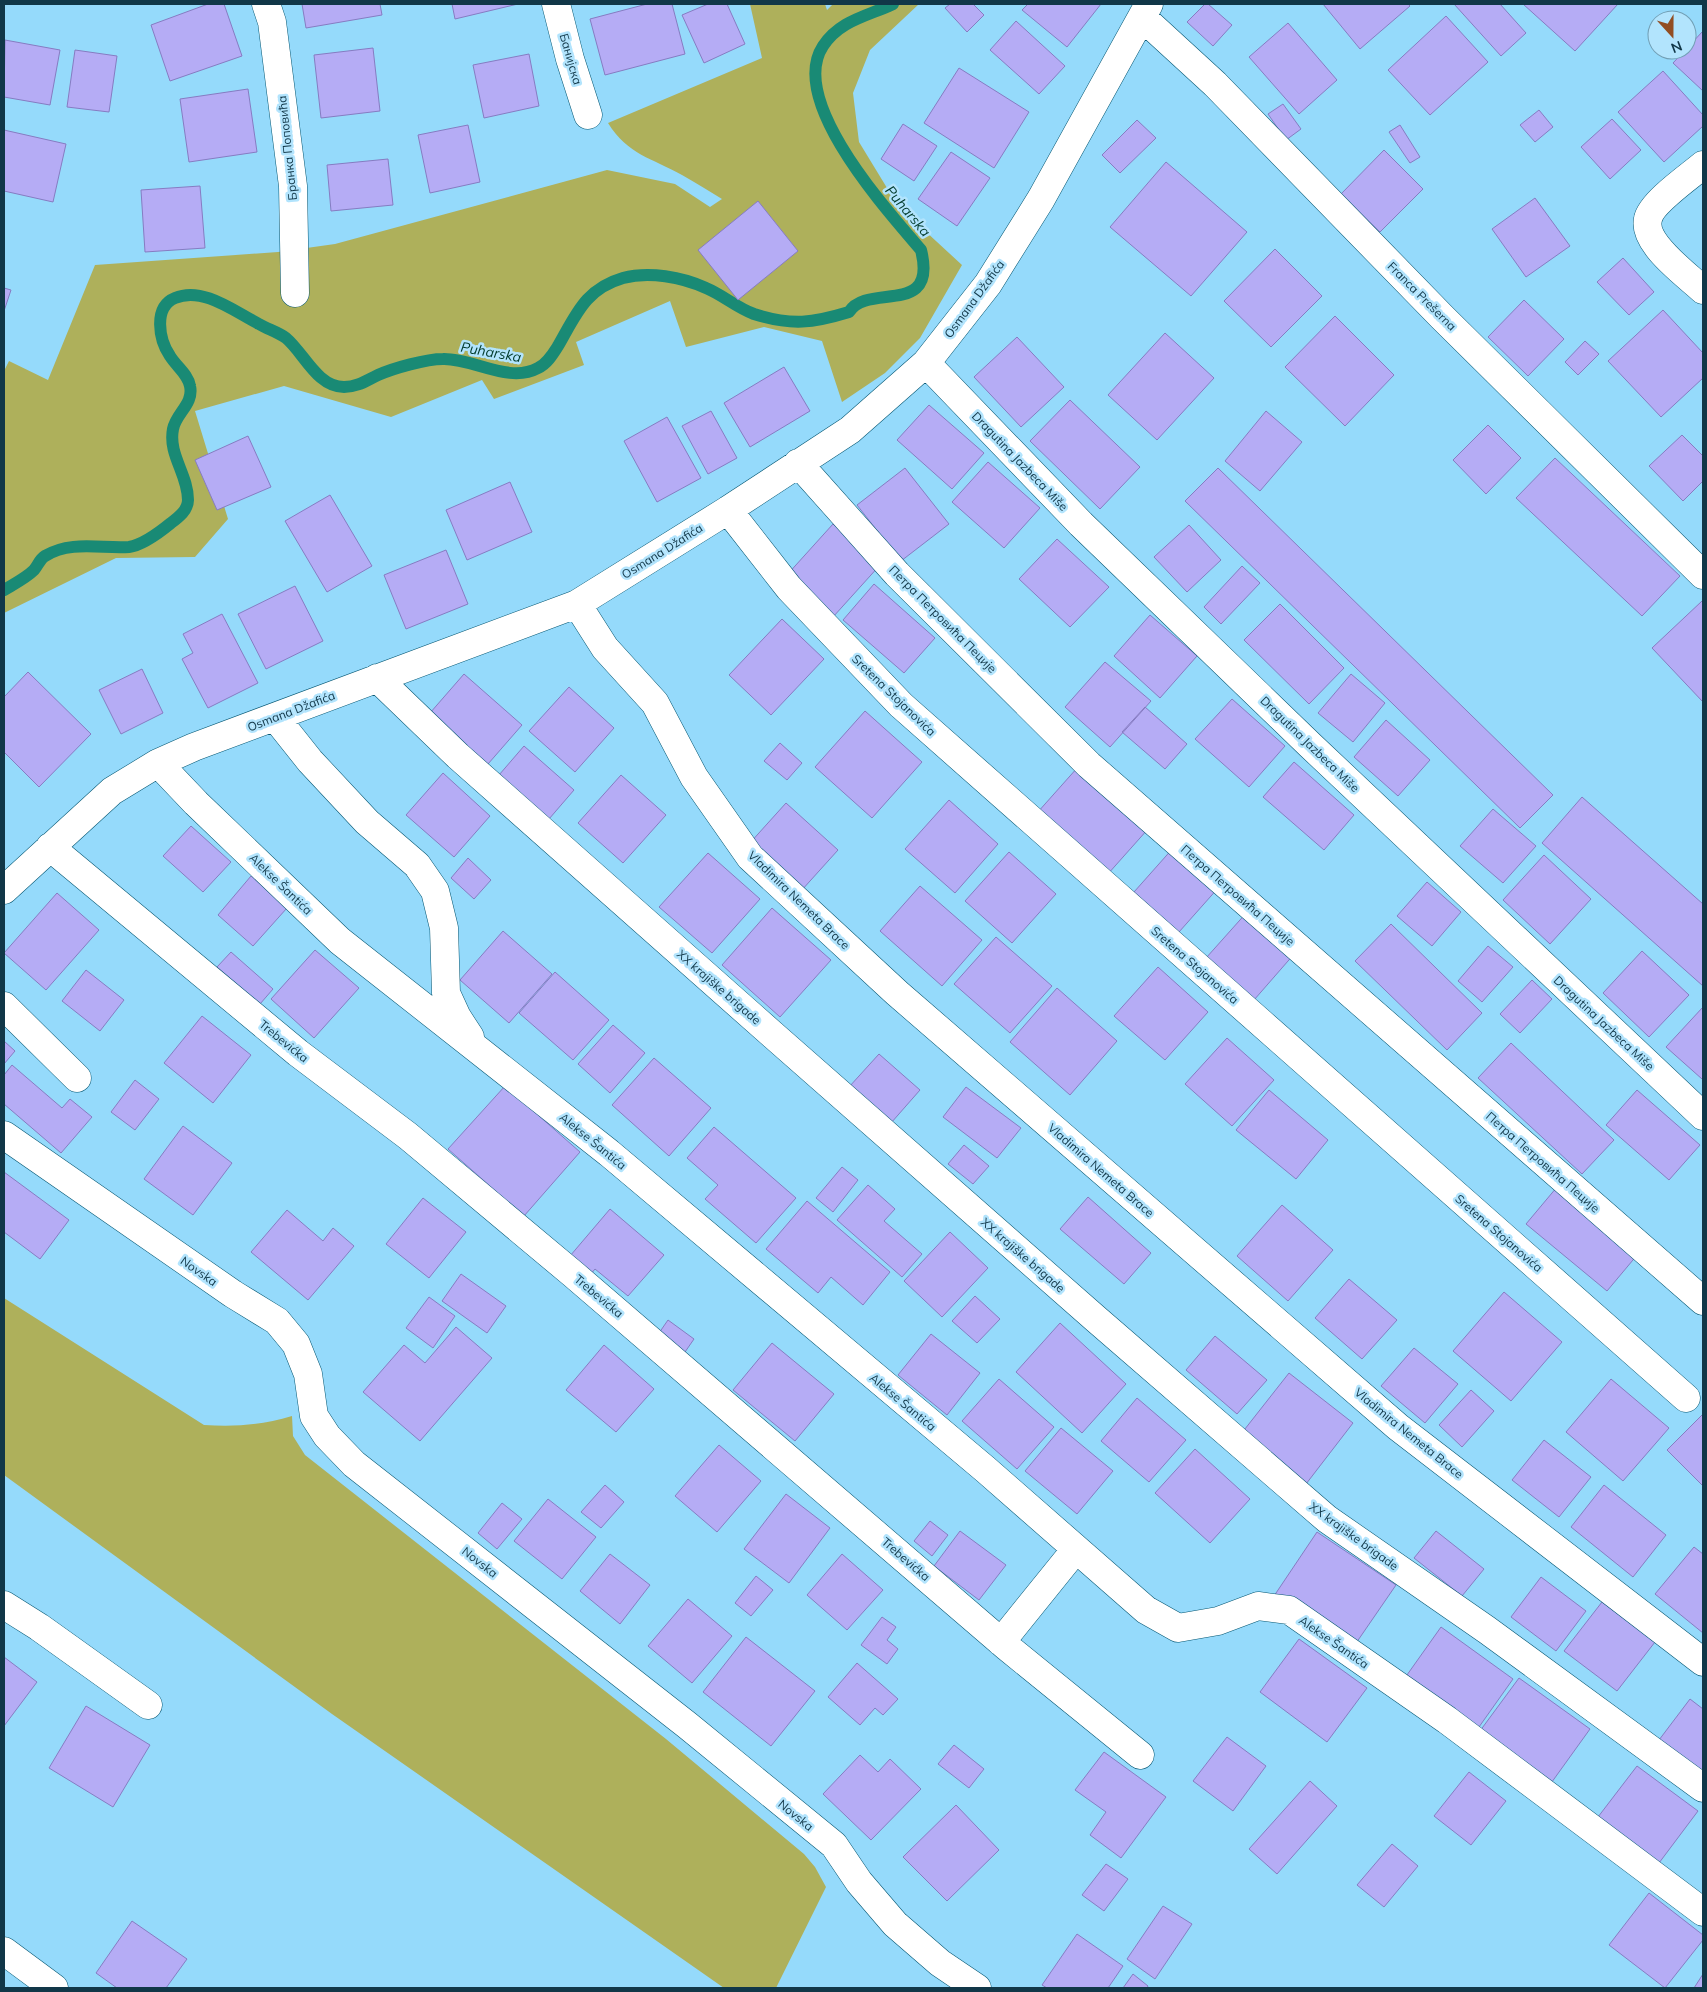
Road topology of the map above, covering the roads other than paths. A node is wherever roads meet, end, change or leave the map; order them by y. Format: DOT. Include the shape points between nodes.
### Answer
graph roads {
  1 [pos="266,4"];
  2 [pos="556,4"];
  3 [pos="1145,10"];
  4 [pos="588,115"];
  5 [pos="1703,165"];
  6 [pos="1703,290"];
  7 [pos="296,293"];
  8 [pos="926,363"];
  9 [pos="798,463"];
  10 [pos="728,510"];
  11 [pos="1703,575"];
  12 [pos="577,604"];
  13 [pos="377,678"];
  14 [pos="275,717"];
  15 [pos="158,763"];
  16 [pos="50,847"];
  17 [pos="4,890"];
  18 [pos="4,1006"];
  19 [pos="480,1052"];
  20 [pos="77,1078"];
  21 [pos="1703,1116"];
  22 [pos="4,1135"];
  23 [pos="1703,1301"];
  24 [pos="1686,1398"];
  25 [pos="1076,1549"];
  26 [pos="4,1605"];
  27 [pos="1001,1642"];
  28 [pos="1703,1662"];
  29 [pos="148,1705"];
  30 [pos="1140,1754"];
  31 [pos="1703,1788"];
  32 [pos="1703,1912"];
  33 [pos="4,1951"];
  34 [pos="54,1988"];
  35 [pos="977,1988"];
  1 -- 7 [label="street, Бранка Поповића" via="272,22 293,186"];
  2 -- 4 [label="street, Банијска"];
  3 -- 8 [label="street, Osmana Džafića" via="1041,200 988,284"];
  3 -- 11 [label="street, Franca Prešerna" via="1442,317"];
  5 -- 6 [label="street" via="1655,206 1648,219 1649,233 1660,250"];
  8 -- 9 [label="street, Osmana Džafića" via="850,430"];
  8 -- 21 [label="street, Dragutina Jazbeca Miše" via="1081,524"];
  9 -- 10 [label="street, Osmana Džafića"];
  9 -- 23 [label="street, Петра Петровића Пеције" via="897,574 1089,765"];
  10 -- 12 [label="street, Osmana Džafića"];
  10 -- 24 [label="street, Sretena Stojanovića" via="789,588 900,705"];
  12 -- 13 [label="street, Osmana Džafića"];
  12 -- 28 [label="street, Vladimira Nemeta Brace" via="604,648 654,704 694,777 757,863 897,993 1398,1427"];
  13 -- 14 [label="street, Osmana Džafića"];
  13 -- 31 [label="street, XX krajiške brigade" via="458,756 1327,1519 1488,1630"];
  14 -- 15 [label="street, Osmana Džafića"];
  14 -- 19 [label="street" via="310,761 361,815 417,865 435,892 444,928 446,993"];
  15 -- 16 [label="street, Osmana Džafića" via="112,791"];
  15 -- 19 [label="street, Alekse Šantića" via="340,941"];
  16 -- 17 [label="street, Osmana Džafića"];
  16 -- 27 [label="street, Trebevićka" via="298,1053 423,1149 588,1286"];
  18 -- 20 [label="street"];
  19 -- 25 [label="street, Alekse Šantića" via="609,1153"];
  22 -- 35 [label="street, Novska" via="277,1322 296,1344 308,1374 314,1416 327,1436 354,1464 688,1725 834,1845 859,1882 896,1924 940,1963"];
  25 -- 27 [label="street"];
  25 -- 32 [label="street, Alekse Šantića" via="1146,1610 1178,1628 1218,1621 1258,1606 1288,1610 1448,1720"];
  26 -- 29 [label="street"];
  27 -- 30 [label="street, Trebevićka"];
  33 -- 34 [label="street"];
}
